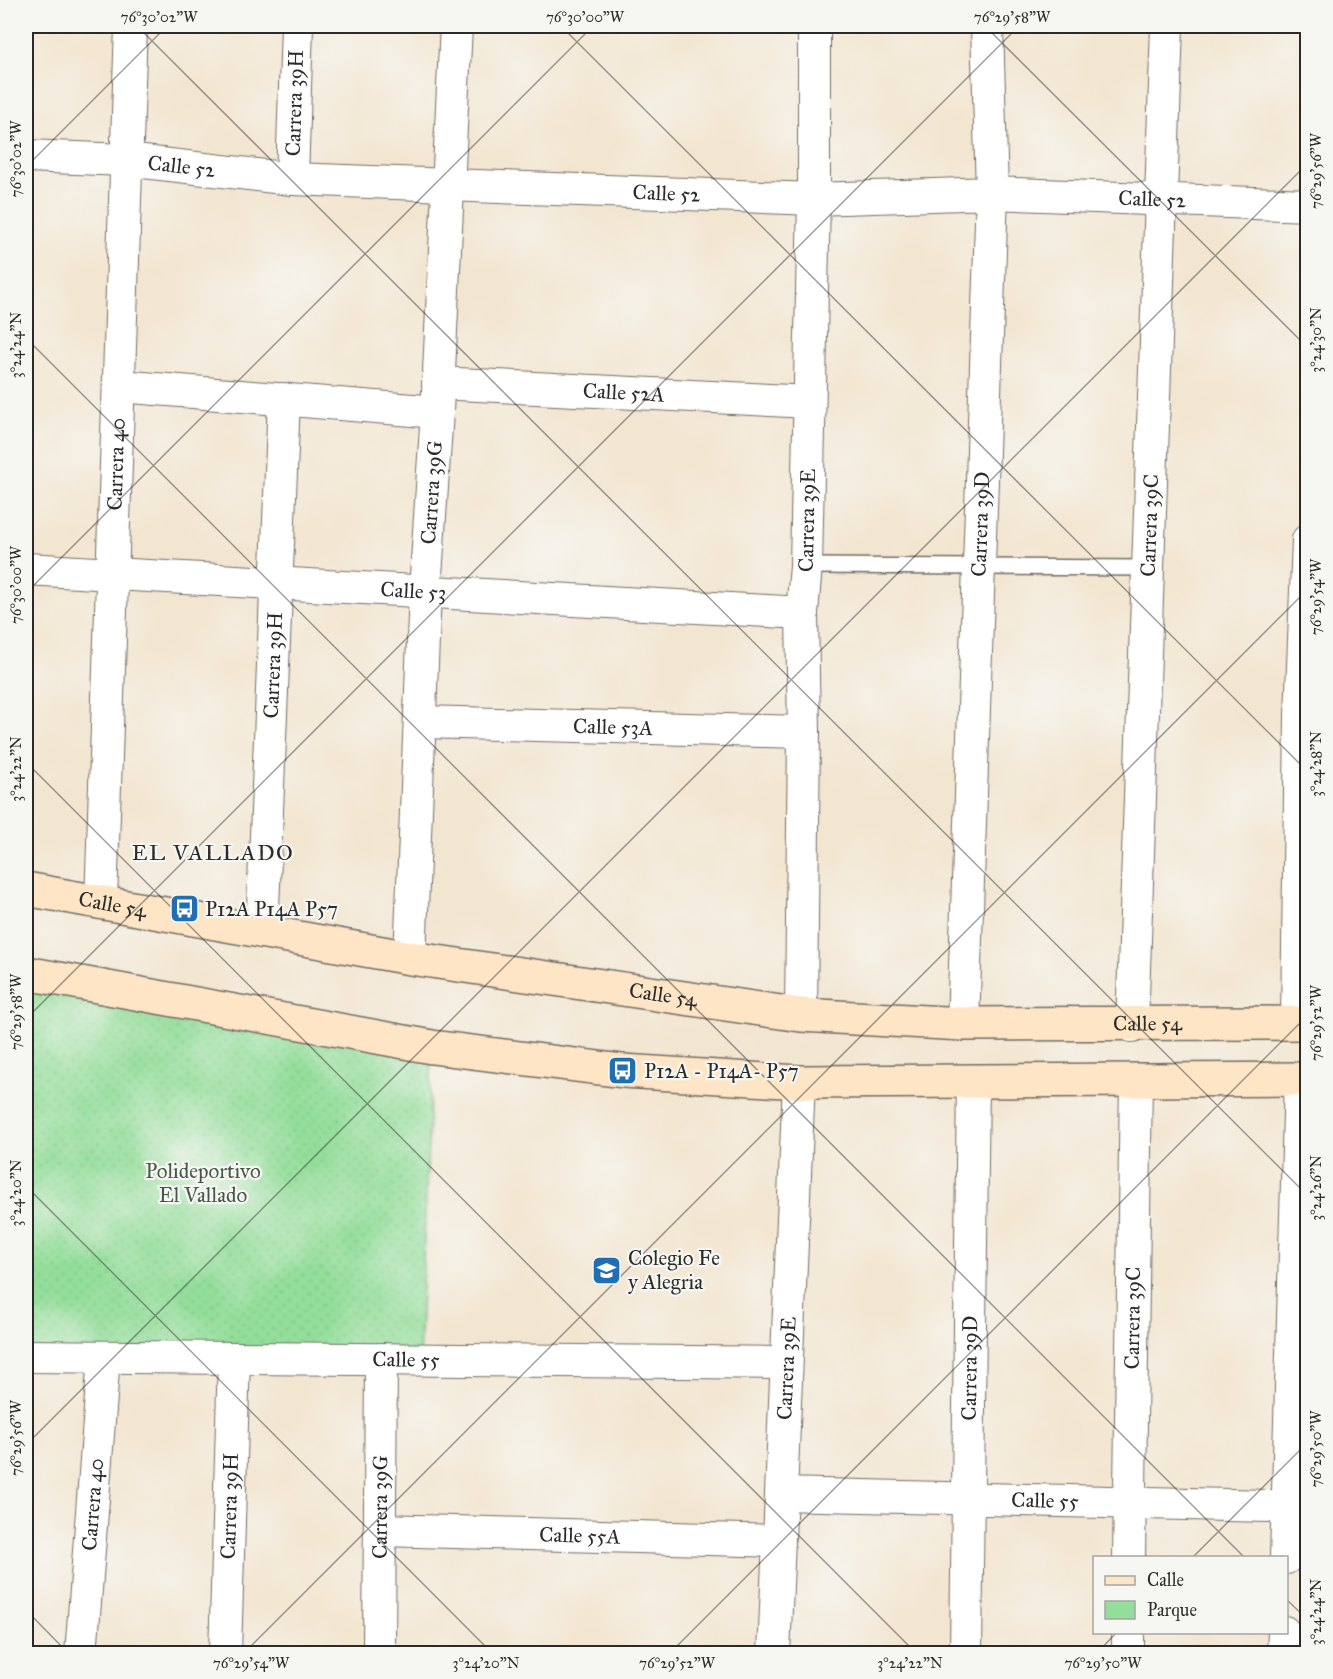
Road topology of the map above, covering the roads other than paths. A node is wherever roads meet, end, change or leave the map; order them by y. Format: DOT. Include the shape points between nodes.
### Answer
graph roads {
  1 [pos="131,26"];
  2 [pos="297,26"];
  3 [pos="456,26"];
  4 [pos="814,26"];
  5 [pos="987,26"];
  6 [pos="1167,26"];
  7 [pos="26,156"];
  8 [pos="126,160"];
  9 [pos="292,179"];
  10 [pos="448,184"];
  11 [pos="992,193"];
  12 [pos="814,199"];
  13 [pos="1161,200"];
  14 [pos="1308,205"];
  15 [pos="119,386"];
  16 [pos="438,398"];
  17 [pos="284,399"];
  18 [pos="809,402"];
  19 [pos="1308,540"];
  20 [pos="979,565"];
  21 [pos="806,566"];
  22 [pos="26,568"];
  23 [pos="1148,568"];
  24 [pos="112,573"];
  25 [pos="277,583"];
  26 [pos="425,591"];
  27 [pos="802,613"];
  28 [pos="1305,716"];
  29 [pos="421,722"];
  30 [pos="804,732"];
  31 [pos="26,889"];
  32 [pos="101,902"];
  33 [pos="262,932"];
  34 [pos="410,958"];
  35 [pos="26,973"];
  36 [pos="801,1015"];
  37 [pos="1302,1023"];
  38 [pos="963,1024"];
  39 [pos="1132,1026"];
  40 [pos="1304,1079"];
  41 [pos="1136,1080"];
  42 [pos="973,1081"];
  43 [pos="799,1082"];
  44 [pos="1300,1326"];
  45 [pos="26,1356"];
  46 [pos="104,1357"];
  47 [pos="234,1358"];
  48 [pos="381,1359"];
  49 [pos="786,1363"];
  50 [pos="781,1494"];
  51 [pos="968,1499"];
  52 [pos="1130,1503"];
  53 [pos="1298,1507"];
  54 [pos="380,1530"];
  55 [pos="779,1541"];
  56 [pos="1129,1556"];
  57 [pos="1286,1556"];
  58 [pos="1128,1634"];
  59 [pos="1284,1634"];
  60 [pos="81,1653"];
  61 [pos="225,1653"];
  62 [pos="379,1653"];
  63 [pos="774,1653"];
  64 [pos="966,1653"];
  65 [pos="1128,1653"];
  66 [pos="1283,1653"];
  1 -- 8 [label="street, Carrera 40"];
  2 -- 9 [label="street, Carrera 39H"];
  3 -- 10 [label="street, Carrera 39G"];
  4 -- 12 [label="street, Carrera 39E"];
  5 -- 11 [label="street, Carrera 39D"];
  6 -- 13 [label="street, Carrera 39C"];
  7 -- 8 [label="street, Calle 52"];
  8 -- 9 [label="street, Calle 52"];
  8 -- 15 [label="street, Carrera 40"];
  9 -- 10 [label="street, Calle 52"];
  10 -- 12 [label="street, Calle 52"];
  10 -- 16 [label="street, Carrera 39G"];
  11 -- 12 [label="street, Calle 52"];
  11 -- 13 [label="street, Calle 52"];
  11 -- 20 [label="street, Carrera 39D"];
  12 -- 18 [label="street, Carrera 39E"];
  13 -- 14 [label="street, Calle 52"];
  13 -- 23 [label="street, Carrera 39C"];
  15 -- 17 [label="street, Calle 52A"];
  15 -- 24 [label="street, Carrera 40"];
  16 -- 17 [label="street, Calle 52A"];
  16 -- 18 [label="street, Calle 52A"];
  16 -- 26 [label="street, Carrera 39G"];
  17 -- 25 [label="street, Carrera 39H"];
  18 -- 21 [label="street, Carrera 39E"];
  19 -- 28 [label="street"];
  20 -- 21 [label="lane"];
  20 -- 23 [label="lane"];
  20 -- 38 [label="street, Carrera 39D"];
  21 -- 27 [label="street, Carrera 39E"];
  22 -- 24 [label="street, Calle 53"];
  23 -- 39 [label="street, Carrera 39C"];
  24 -- 25 [label="street, Calle 53"];
  24 -- 32 [label="street, Carrera 40"];
  25 -- 26 [label="street, Calle 53"];
  25 -- 33 [label="street, Carrera 39H"];
  26 -- 27 [label="street, Calle 53"];
  26 -- 29 [label="street, Carrera 39G"];
  27 -- 30 [label="street, Carrera 39E"];
  28 -- 37 [label="street"];
  29 -- 30 [label="street, Calle 53A"];
  29 -- 34 [label="street, Carrera 39G"];
  30 -- 36 [label="street, Carrera 39E"];
  31 -- 32 [label="main road, Calle 54"];
  32 -- 33 [label="main road, Calle 54"];
  33 -- 34 [label="main road, Calle 54"];
  34 -- 36 [label="main road, Calle 54"];
  35 -- 43 [label="main road" via="432,1047 622,1071"];
  36 -- 38 [label="main road, Calle 54"];
  37 -- 39 [label="main road, Calle 54"];
  38 -- 39 [label="main road, Calle 54"];
  40 -- 41 [label="main road"];
  40 -- 44 [label="street"];
  41 -- 42 [label="main road"];
  41 -- 52 [label="street, Carrera 39C"];
  42 -- 43 [label="main road"];
  42 -- 51 [label="street, Carrera 39D"];
  43 -- 49 [label="street, Carrera 39E"];
  44 -- 53 [label="street"];
  45 -- 46 [label="street, Calle 55"];
  46 -- 47 [label="street, Calle 55"];
  46 -- 60 [label="street, Carrera 40"];
  47 -- 48 [label="street, Calle 55"];
  47 -- 61 [label="street, Carrera 39H"];
  48 -- 49 [label="street, Calle 55"];
  48 -- 54 [label="street, Carrera 39G"];
  49 -- 50 [label="street, Carrera 39E"];
  50 -- 51 [label="street, Calle 55"];
  50 -- 55 [label="street, Carrera 39E"];
  51 -- 52 [label="street, Calle 55"];
  51 -- 64 [label="street, Carrera 39D"];
  52 -- 53 [label="street, Calle 55"];
  52 -- 56 [label="street, Carrera 39C"];
  53 -- 57 [label="street"];
  54 -- 55 [label="street, Calle 55A"];
  54 -- 62 [label="street, Carrera 39G"];
  55 -- 63 [label="street, Carrera 39E"];
  58 -- 65 [label="street"];
  59 -- 66 [label="street"];
}
